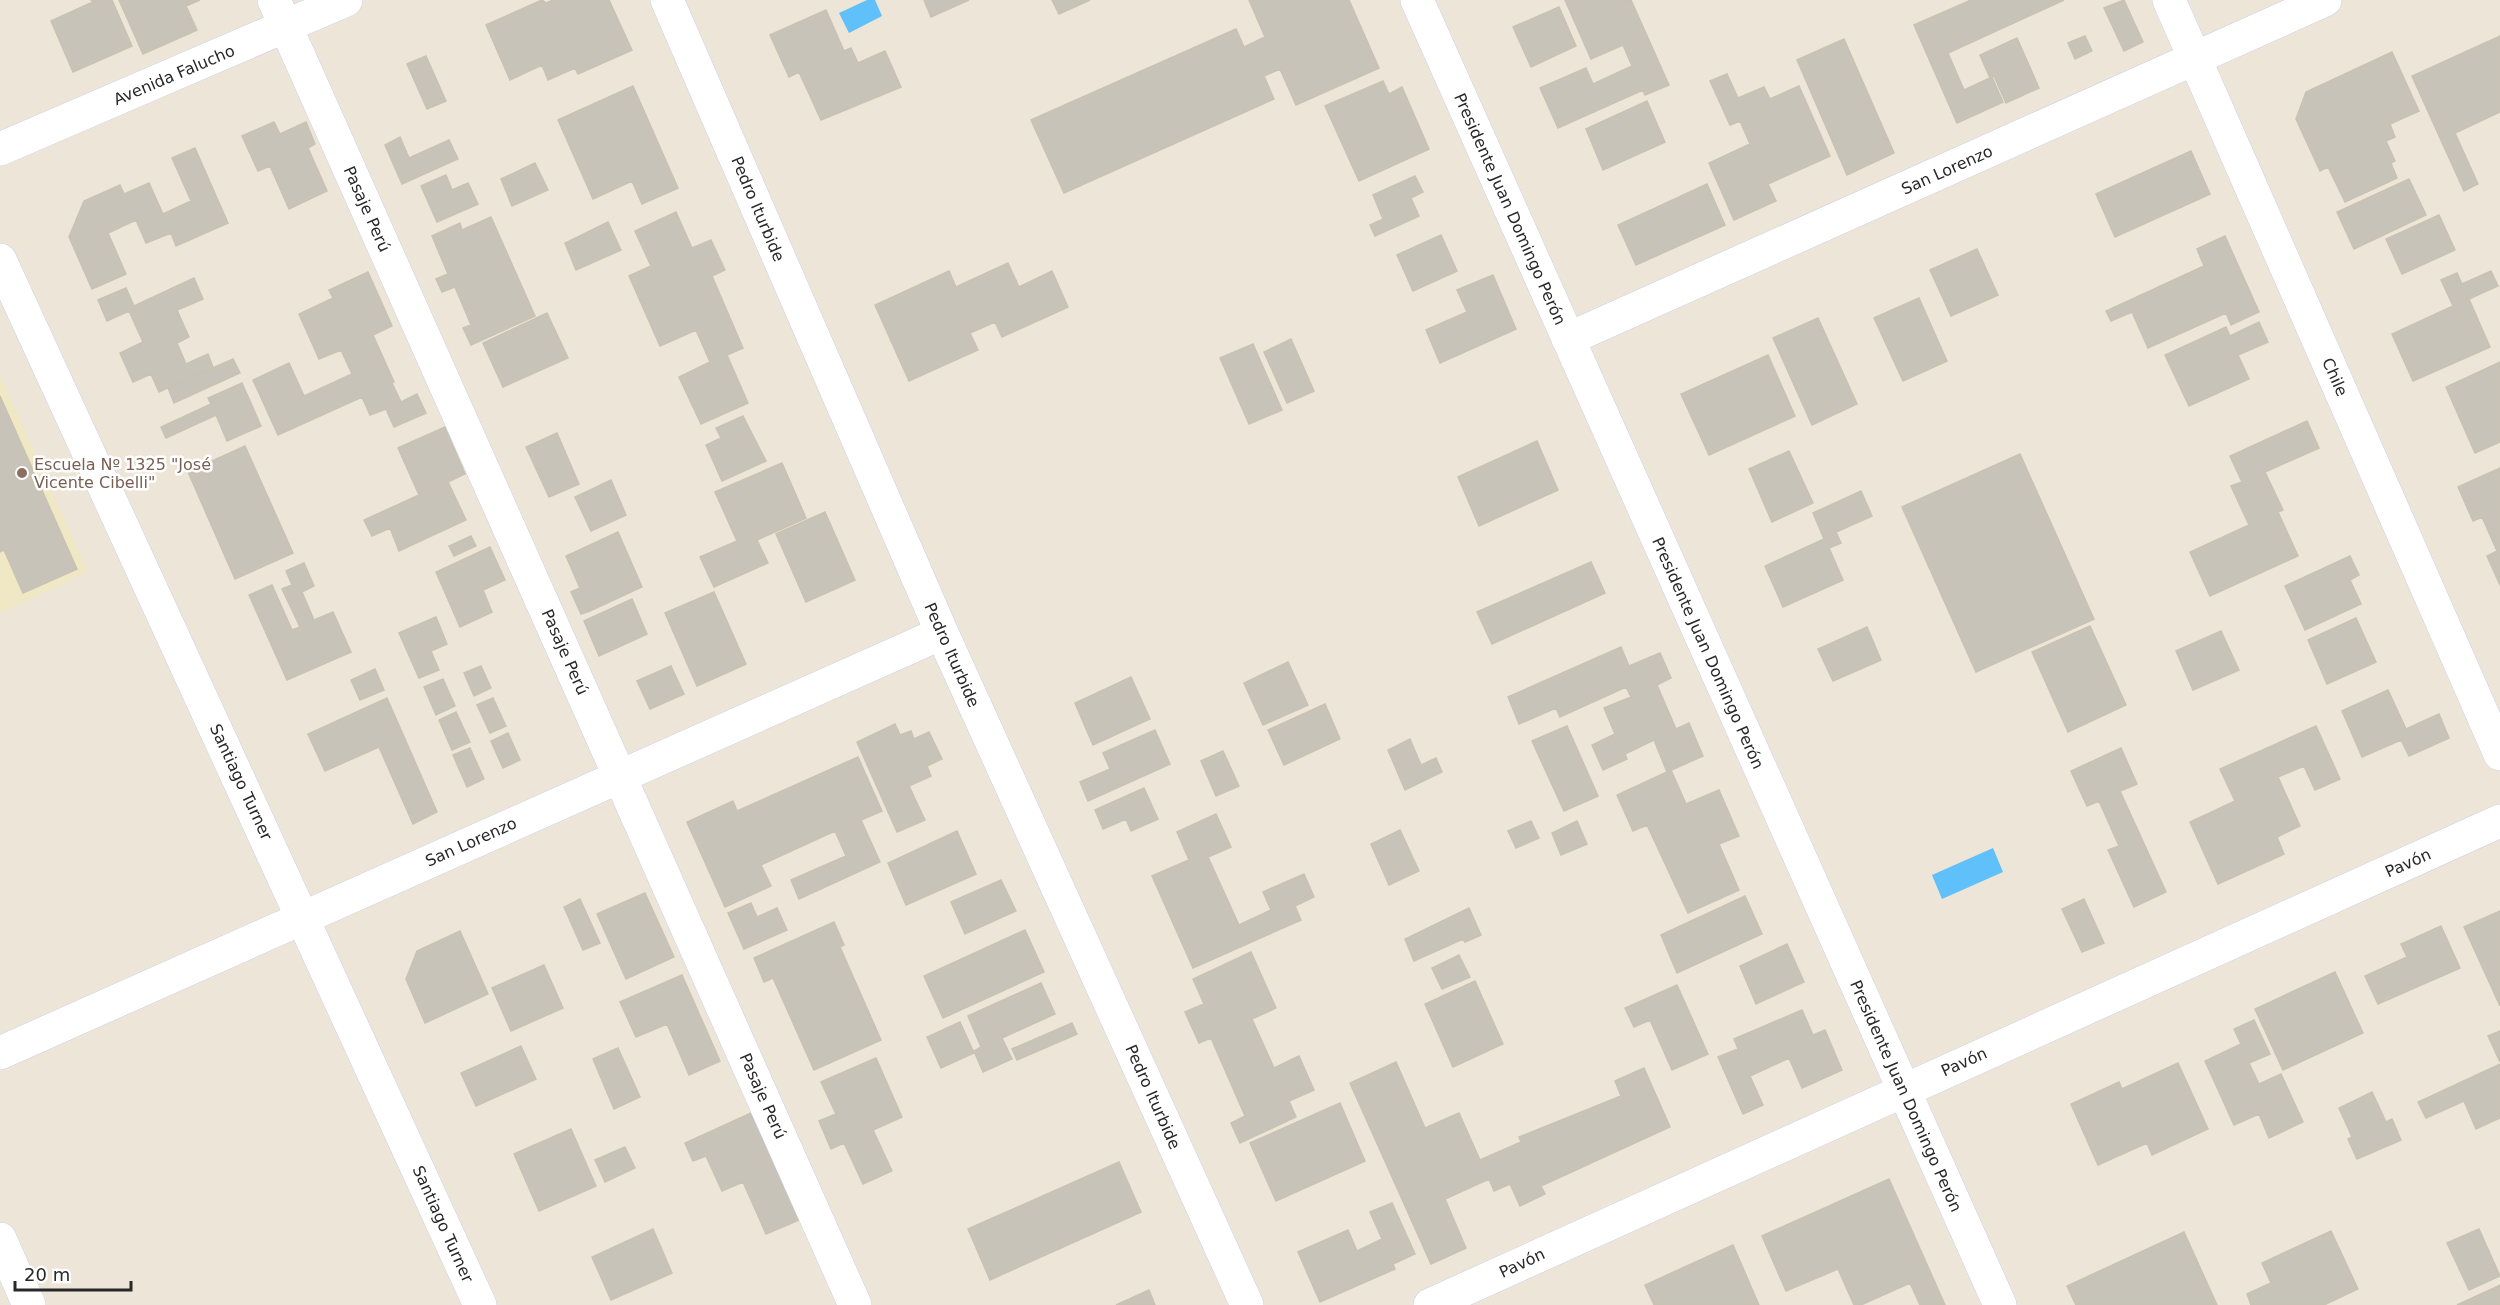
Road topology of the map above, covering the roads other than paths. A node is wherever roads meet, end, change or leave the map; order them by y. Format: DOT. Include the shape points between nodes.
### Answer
graph roads {
  1 [pos="346,0"];
  2 [pos="667,0"];
  3 [pos="1417,0"];
  4 [pos="2169,0"];
  5 [pos="2325,0"];
  6 [pos="280,14"];
  7 [pos="2196,59"];
  8 [pos="0,149"];
  9 [pos="0,260"];
  10 [pos="1568,339"];
  11 [pos="942,633"];
  12 [pos="2500,754"];
  13 [pos="620,776"];
  14 [pos="2500,821"];
  15 [pos="303,916"];
  16 [pos="0,1053"];
  17 [pos="1903,1089"];
  18 [pos="0,1239"];
  19 [pos="29,1305"];
  20 [pos="480,1305"];
  21 [pos="855,1305"];
  22 [pos="1247,1305"];
  23 [pos="1430,1305"];
  24 [pos="2000,1305"];
  1 -- 6 [label="street, Avenida Falucho"];
  2 -- 11 [label="street, Pedro Iturbide"];
  3 -- 10 [label="street, Presidente Juan Domingo Perón"];
  4 -- 7 [label="street, Chile"];
  5 -- 7 [label="street, San Lorenzo"];
  6 -- 8 [label="street, Avenida Falucho"];
  6 -- 13 [label="street, Pasaje Perú"];
  7 -- 10 [label="street, San Lorenzo"];
  7 -- 12 [label="street, Chile"];
  9 -- 15 [label="street, Santiago Turner"];
  10 -- 17 [label="street, Presidente Juan Domingo Perón"];
  11 -- 13 [label="street, San Lorenzo"];
  11 -- 22 [label="street, Pedro Iturbide"];
  13 -- 15 [label="street, San Lorenzo"];
  13 -- 21 [label="street, Pasaje Perú"];
  14 -- 17 [label="street, Pavón"];
  15 -- 16 [label="street, San Lorenzo"];
  15 -- 20 [label="street, Santiago Turner"];
  17 -- 23 [label="street, Pavón"];
  17 -- 24 [label="street, Presidente Juan Domingo Perón"];
  18 -- 19 [label="street"];
}
